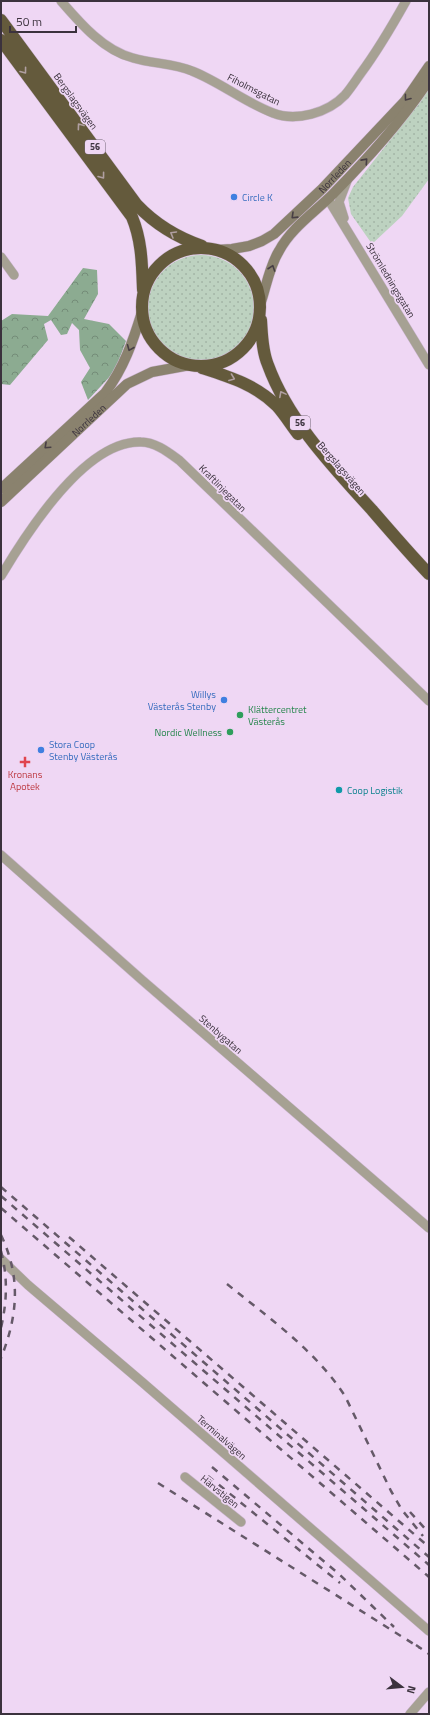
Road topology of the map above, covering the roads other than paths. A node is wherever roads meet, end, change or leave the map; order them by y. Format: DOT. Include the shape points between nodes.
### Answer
graph roads {
  1 [pos="61,1"];
  2 [pos="406,1"];
  3 [pos="1,20"];
  4 [pos="1,40"];
  5 [pos="429,66"];
  6 [pos="429,80"];
  7 [pos="348,179"];
  8 [pos="322,189"];
  9 [pos="328,199"];
  10 [pos="346,227"];
  11 [pos="212,249"];
  12 [pos="2,260"];
  13 [pos="14,275"];
  14 [pos="143,296"];
  15 [pos="260,309"];
  16 [pos="142,312"];
  17 [pos="193,365"];
  18 [pos="429,365"];
  19 [pos="1,489"];
  20 [pos="1,502"];
  21 [pos="409,554"];
  22 [pos="429,574"];
  23 [pos="1,576"];
  24 [pos="429,701"];
  25 [pos="1,855"];
  26 [pos="429,1228"];
  27 [pos="1,1259"];
  28 [pos="185,1477"];
  29 [pos="241,1522"];
  30 [pos="429,1631"];
  31 [pos="429,1692"];
  32 [pos="410,1714"];
  1 -- 2 [label="street, Fiholmsgatan" via="110,48 121,54 134,59 184,68 274,113 297,117 319,112 344,96 383,42"];
  11 -- 3 [label="highway, Bergslagsvägen / 56, one-way" via="183,240 150,219 137,205"];
  4 -- 14 [label="highway, 56, one-way" via="132,217 141,252"];
  5 -- 8 [label="main road, Norrleden, one-way" via="404,101"];
  7 -- 6 [label="main road, Norrleden, one-way" via="403,117"];
  7 -- 9 [label="main road, Norrleden"];
  7 -- 10 [label="street, Strömledningsgatan" via="339,202"];
  8 -- 9 [label="main road"];
  8 -- 11 [label="main road, Norrleden, one-way" via="274,234 262,241 232,249"];
  9 -- 10 [label="street, Strömledningsgatan"];
  15 -- 9 [label="main road, Norrleden, one-way" via="279,250 291,234"];
  10 -- 18 [label="street, Strömledningsgatan"];
  11 -- 14 [label="highway, 56" via="194,248 167,259 156,269"];
  11 -- 15 [label="highway, 56" via="229,255 242,264 254,283"];
  12 -- 13 [label="street"];
  14 -- 16 [label="highway, 56"];
  15 -- 17 [label="highway, 56" via="252,336 236,355 216,364"];
  21 -- 15 [label="highway, Bergslagsvägen / 56, one-way" via="335,469 286,402 265,356"];
  16 -- 17 [label="highway, 56" via="152,340 163,352 176,360"];
  16 -- 19 [label="main road, Norrleden, one-way" via="124,362 105,393"];
  17 -- 20 [label="main road, Norrleden" via="152,372 127,384"];
  17 -- 21 [label="highway, Bergslagsvägen / 56, one-way" via="236,379 253,387 272,401 346,492 394,543"];
  21 -- 22 [label="highway, Bergslagsvägen / 56"];
  23 -- 24 [label="street, Kraftlinjegatan" via="32,527 77,474 111,448 141,442 156,445 179,460"];
  25 -- 26 [label="street, Stenbygatan"];
  27 -- 30 [label="street, Terminalvägen"];
  28 -- 29 [label="street, Härvstigen"];
  31 -- 32 [label="street"];
}
